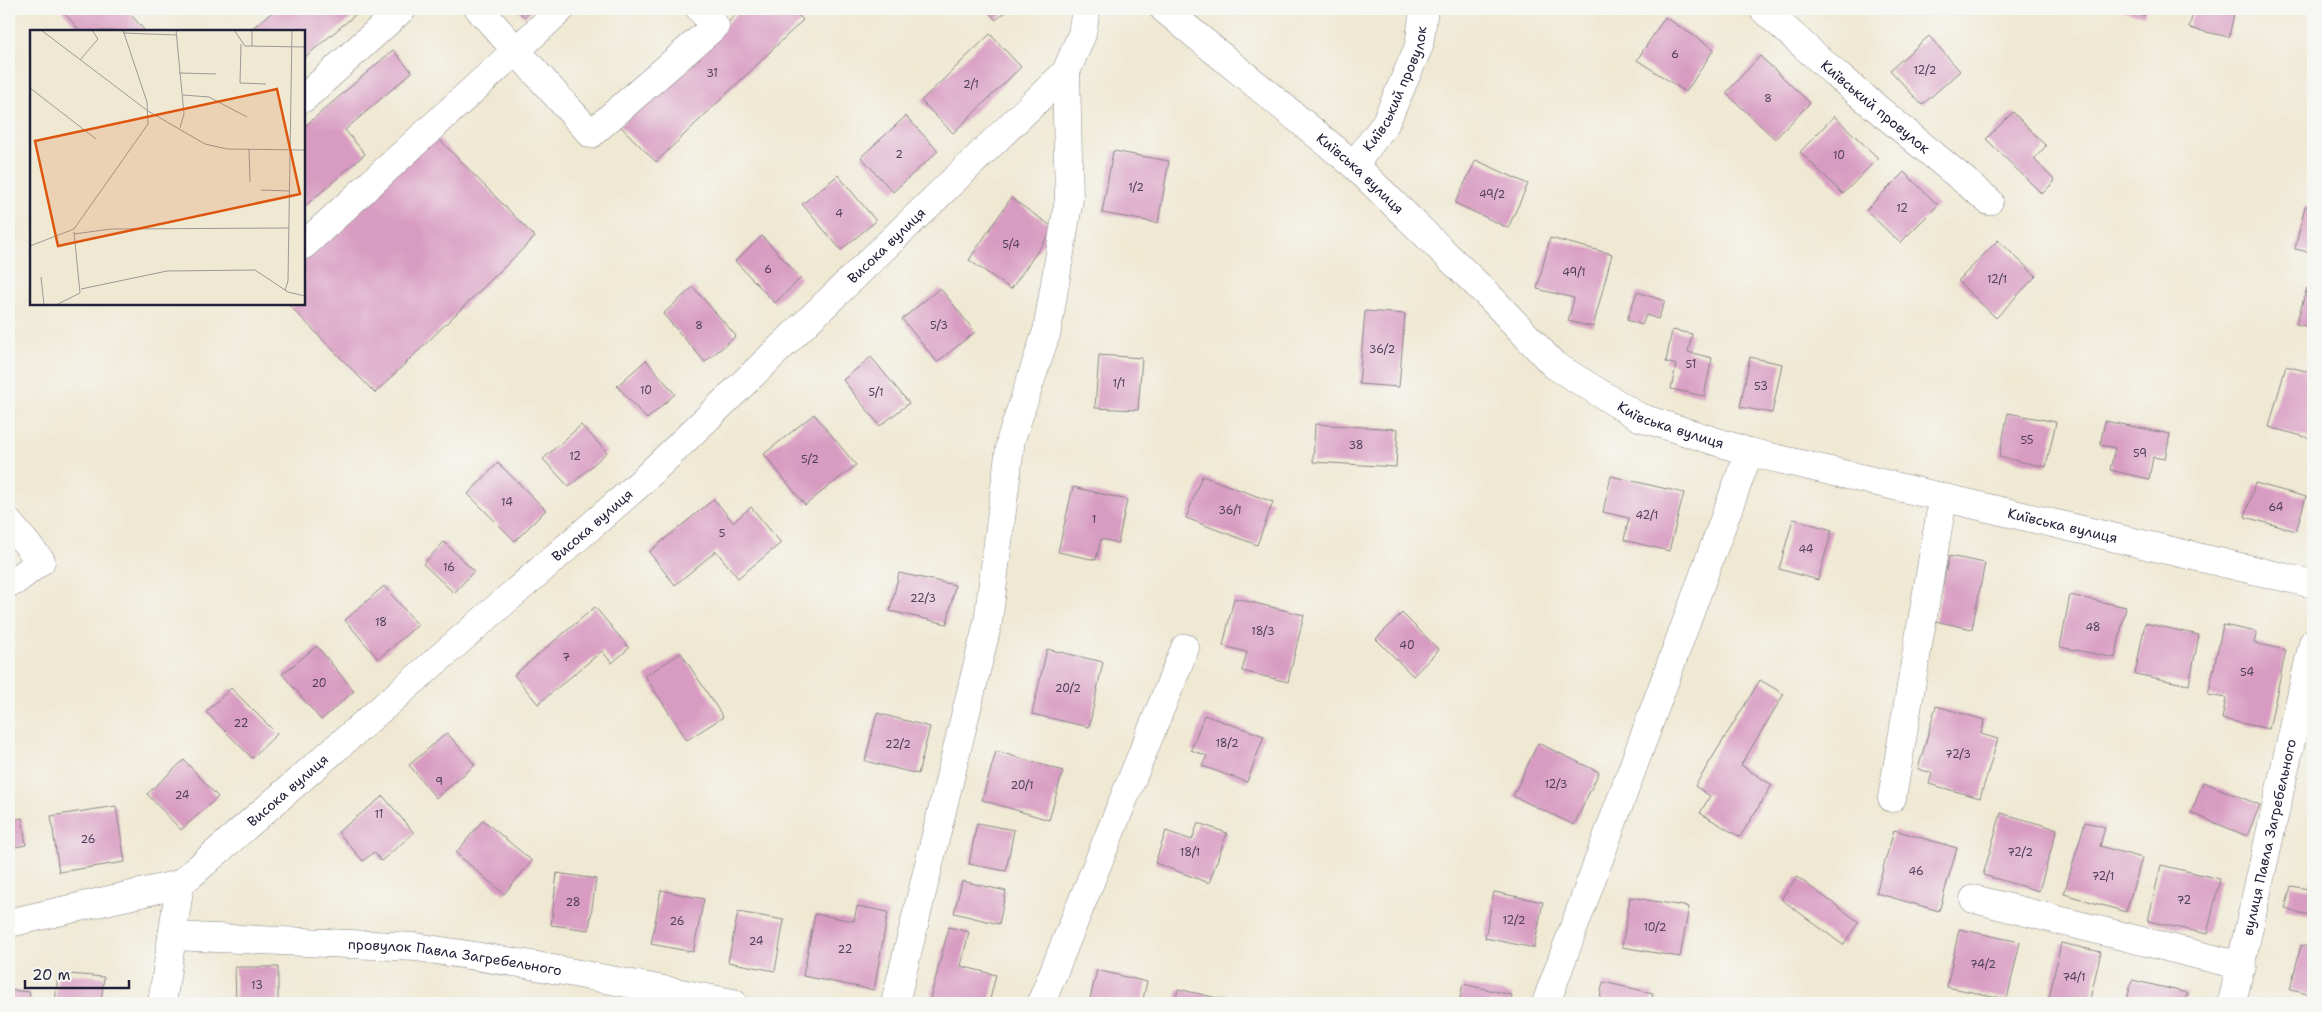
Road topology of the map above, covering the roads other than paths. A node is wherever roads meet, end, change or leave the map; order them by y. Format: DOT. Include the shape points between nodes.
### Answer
graph roads {
  1 [pos="402,9"];
  2 [pos="479,9"];
  3 [pos="561,9"];
  4 [pos="700,9"];
  5 [pos="1086,9"];
  6 [pos="1164,9"];
  7 [pos="1424,9"];
  8 [pos="1763,9"];
  9 [pos="515,50"];
  10 [pos="1066,72"];
  11 [pos="305,97"];
  12 [pos="1354,165"];
  13 [pos="1990,202"];
  14 [pos="305,244"];
  15 [pos="1749,452"];
  16 [pos="1943,498"];
  17 [pos="9,523"];
  18 [pos="9,582"];
  19 [pos="2313,584"];
  20 [pos="2313,643"];
  21 [pos="1185,648"];
  22 [pos="1892,798"];
  23 [pos="180,884"];
  24 [pos="1974,899"];
  25 [pos="9,923"];
  26 [pos="172,936"];
  27 [pos="2242,966"];
  28 [pos="162,1003"];
  29 [pos="733,1003"];
  30 [pos="895,1003"];
  31 [pos="1041,1003"];
  32 [pos="1546,1003"];
  33 [pos="2232,1003"];
  1 -- 11 [label="street"];
  2 -- 9 [label="street"];
  3 -- 9 [label="street"];
  4 -- 9 [label="street" via="715,26 591,134"];
  5 -- 10 [label="street, Висока вулиця" via="1082,34"];
  6 -- 12 [label="street, Київська вулиця"];
  7 -- 12 [label="street, Київський провулок" via="1419,46 1385,124"];
  8 -- 13 [label="street, Київський провулок"];
  9 -- 14 [label="street"];
  10 -- 23 [label="street, Висока вулиця" via="637,486"];
  10 -- 30 [label="street" via="1069,199 1047,331 1011,439 988,622"];
  12 -- 15 [label="street, Київська вулиця" via="1491,298 1554,365 1639,417"];
  15 -- 16 [label="street, Київська вулиця"];
  15 -- 32 [label="street"];
  16 -- 19 [label="street, Київська вулиця"];
  16 -- 22 [label="street"];
  17 -- 18 [label="street" via="41,561"];
  20 -- 27 [label="street, вулиця Павла Загребельного"];
  21 -- 31 [label="street"];
  23 -- 25 [label="street, Висока вулиця"];
  23 -- 26 [label="street"];
  24 -- 27 [label="street"];
  26 -- 28 [label="street"];
  26 -- 29 [label="street, провулок Павла Загребельного" via="416,947"];
  27 -- 33 [label="street, вулиця Павла Загребельного"];
}
